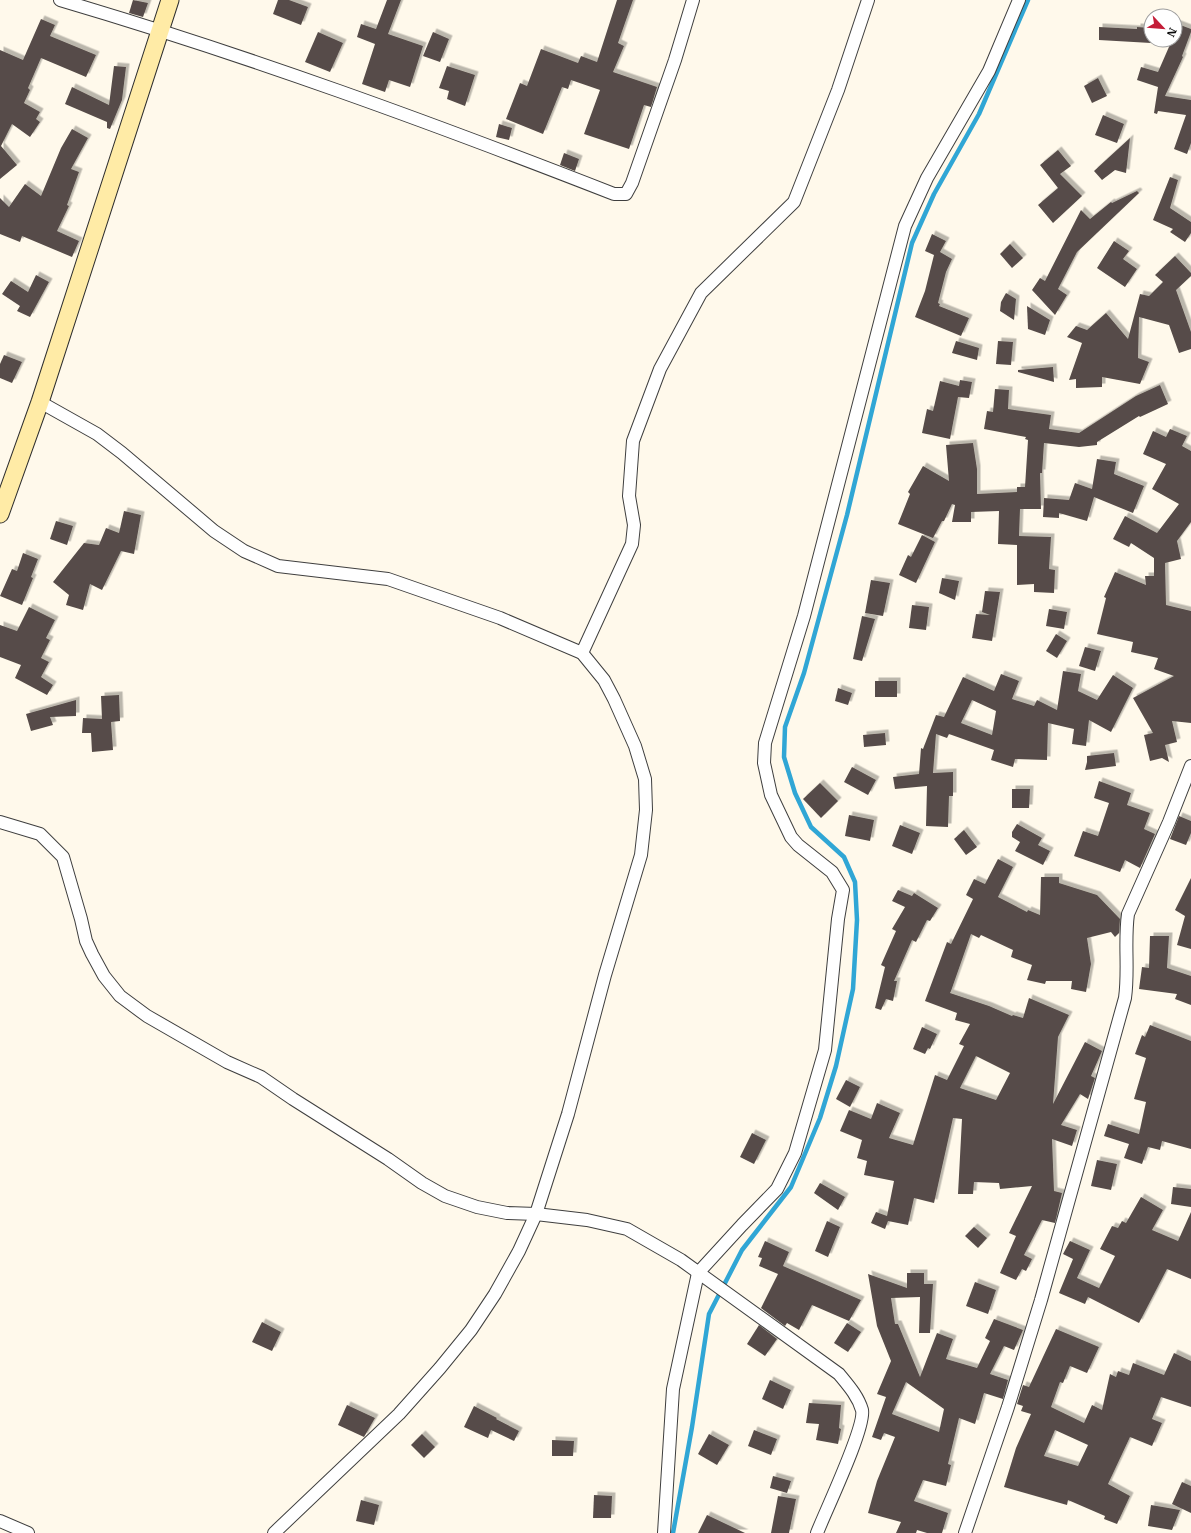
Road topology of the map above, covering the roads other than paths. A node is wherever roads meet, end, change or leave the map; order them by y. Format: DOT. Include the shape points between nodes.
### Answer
graph roads {
  1 [pos="60,0"];
  2 [pos="170,0"];
  3 [pos="694,0"];
  4 [pos="868,0"];
  5 [pos="1019,0"];
  6 [pos="160,30"];
  7 [pos="40,402"];
  8 [pos="0,514"];
  9 [pos="582,653"];
  10 [pos="1191,766"];
  11 [pos="0,822"];
  12 [pos="536,1214"];
  13 [pos="698,1273"];
  14 [pos="0,1521"];
  15 [pos="28,1533"];
  16 [pos="274,1533"];
  17 [pos="664,1533"];
  18 [pos="817,1533"];
  19 [pos="965,1533"];
  1 -- 6 [label="street"];
  2 -- 6 [label="main road"];
  3 -- 6 [label="street" via="632,183 626,194 614,194 411,118"];
  4 -- 9 [label="street" via="838,90 794,202 701,293 660,369 633,440 630,496 634,525 632,544"];
  5 -- 13 [label="street" via="989,70 927,178 905,226 804,616 765,743 764,763 771,795 791,836 798,845 832,872 843,890 825,1050 795,1153 777,1190"];
  6 -- 7 [label="main road"];
  7 -- 8 [label="main road"];
  7 -- 9 [label="street" via="97,434 214,531 244,551 278,566 388,579 500,618"];
  9 -- 12 [label="street" via="604,680 635,746 645,779 646,810 641,855 631,892 605,975 568,1114"];
  10 -- 19 [label="street" via="1128,914 1128,981 1125,998 1041,1300"];
  11 -- 12 [label="street" via="40,834 63,857 86,941 104,976 120,996 147,1016 227,1062 261,1077 445,1196 477,1207 507,1213"];
  12 -- 13 [label="street" via="588,1220 627,1229 681,1260"];
  12 -- 16 [label="street" via="495,1294 471,1330 440,1368 399,1414"];
  13 -- 17 [label="street" via="673,1389"];
  13 -- 18 [label="street" via="728,1292 839,1374 854,1392 862,1411 858,1435"];
  14 -- 15 [label="street"];
}
